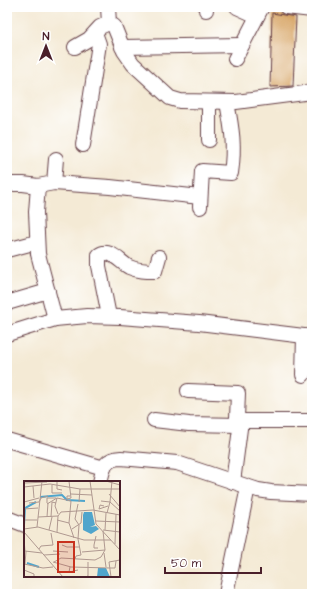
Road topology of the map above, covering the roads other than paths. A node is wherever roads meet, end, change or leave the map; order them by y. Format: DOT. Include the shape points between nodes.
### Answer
graph roads {
  1 [pos="108,7"];
  2 [pos="237,7"];
  3 [pos="286,7"];
  4 [pos="312,10"];
  5 [pos="259,12"];
  6 [pos="109,23"];
  7 [pos="95,34"];
  8 [pos="242,45"];
  9 [pos="75,47"];
  10 [pos="122,47"];
  11 [pos="235,59"];
  12 [pos="312,92"];
  13 [pos="209,102"];
  14 [pos="227,102"];
  15 [pos="209,140"];
  16 [pos="83,145"];
  17 [pos="56,159"];
  18 [pos="54,183"];
  19 [pos="7,184"];
  20 [pos="38,186"];
  21 [pos="37,242"];
  22 [pos="7,250"];
  23 [pos="159,257"];
  24 [pos="48,291"];
  25 [pos="7,303"];
  26 [pos="109,316"];
  27 [pos="55,319"];
  28 [pos="7,334"];
  29 [pos="308,336"];
  30 [pos="303,375"];
  31 [pos="188,391"];
  32 [pos="154,420"];
  33 [pos="311,421"];
  34 [pos="240,423"];
  35 [pos="7,440"];
  36 [pos="104,468"];
  37 [pos="100,481"];
  38 [pos="233,482"];
  39 [pos="248,487"];
  40 [pos="312,494"];
  41 [pos="7,518"];
  42 [pos="24,525"];
  43 [pos="226,594"];
  1 -- 6 [label="street"];
  2 -- 5 [label="street"];
  3 -- 4 [label="street"];
  5 -- 8 [label="street"];
  6 -- 7 [label="street" via="100,27"];
  6 -- 10 [label="street" via="114,26"];
  7 -- 9 [label="street"];
  7 -- 16 [label="street" via="99,44"];
  8 -- 10 [label="street"];
  8 -- 11 [label="street"];
  10 -- 13 [label="street" via="133,64 170,98"];
  12 -- 14 [label="street"];
  13 -- 14 [label="street"];
  13 -- 15 [label="street"];
  14 -- 18 [label="street" via="233,136 234,155 231,173 202,171 200,202 110,187"];
  17 -- 18 [label="street"];
  18 -- 20 [label="street"];
  19 -- 20 [label="street"];
  20 -- 21 [label="street"];
  21 -- 22 [label="street"];
  21 -- 24 [label="street"];
  23 -- 26 [label="street" via="155,271 141,271 109,253 102,252 99,255 98,266"];
  24 -- 25 [label="street"];
  24 -- 27 [label="street"];
  26 -- 27 [label="street"];
  26 -- 29 [label="street"];
  27 -- 28 [label="street"];
  29 -- 30 [label="street"];
  31 -- 34 [label="street" via="238,393 237,418"];
  32 -- 34 [label="street" via="189,424"];
  33 -- 34 [label="street"];
  34 -- 38 [label="street"];
  35 -- 36 [label="street"];
  36 -- 37 [label="street"];
  36 -- 38 [label="street" via="113,458 156,460 177,463"];
  38 -- 39 [label="street"];
  39 -- 40 [label="street" via="271,492"];
  39 -- 43 [label="street"];
  41 -- 42 [label="street"];
}
